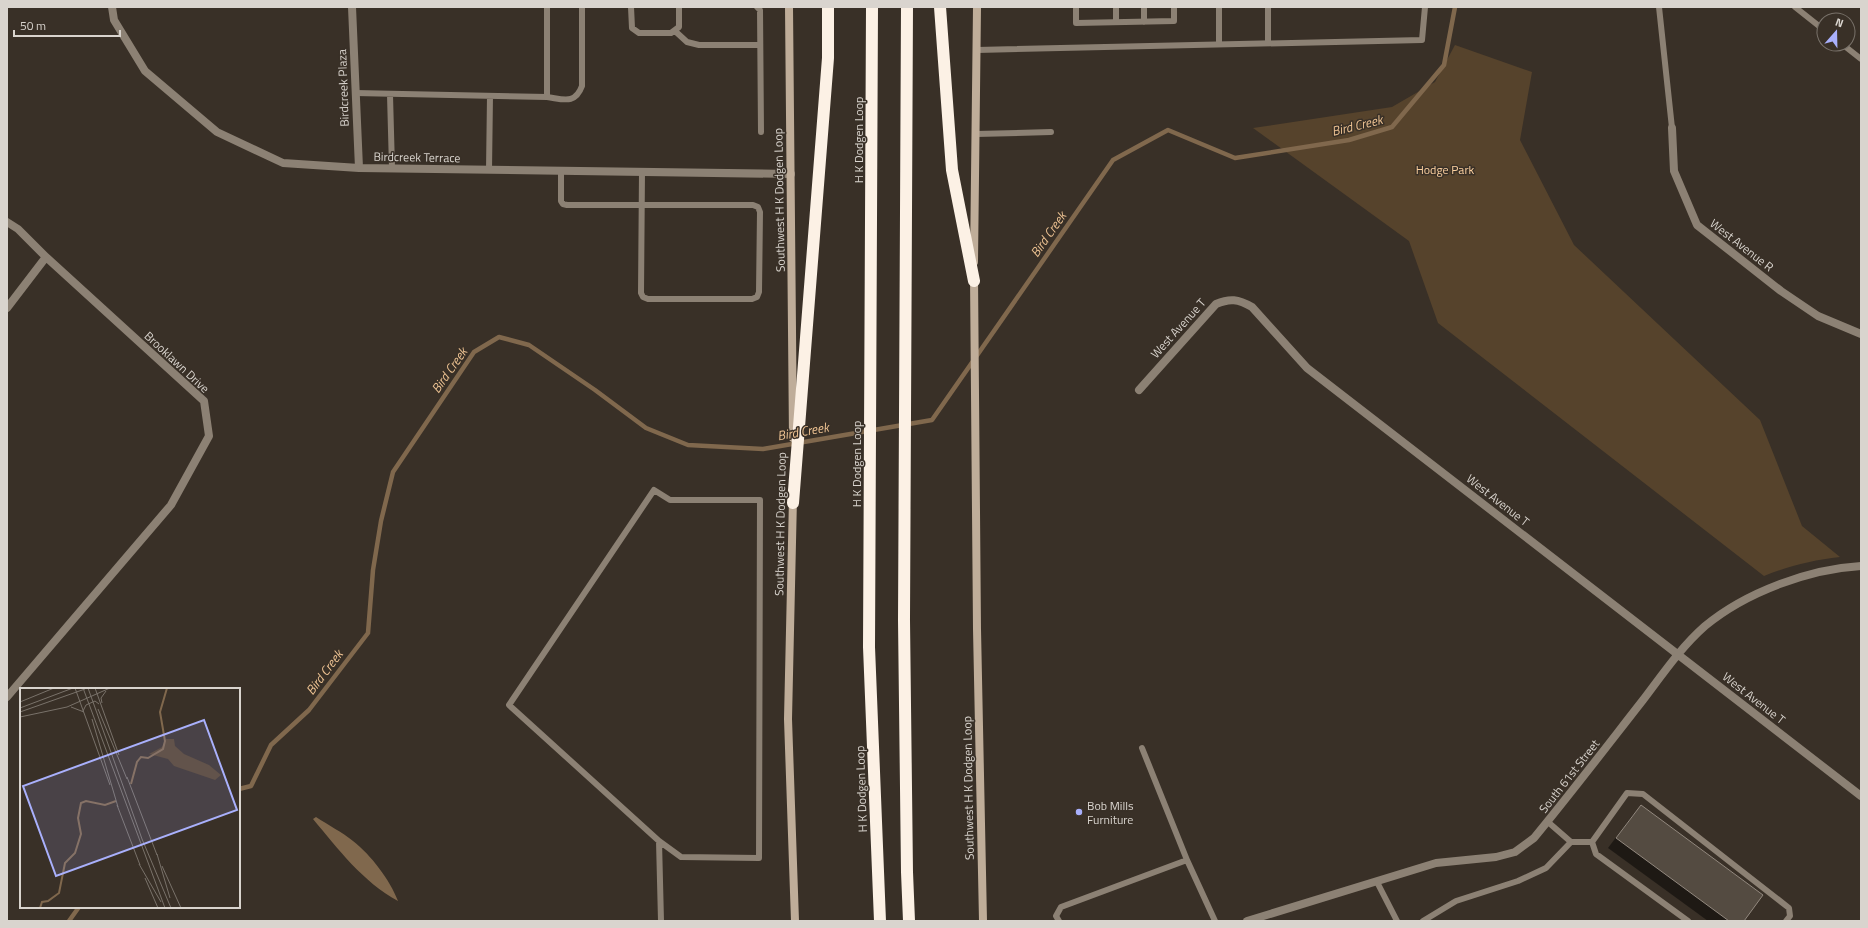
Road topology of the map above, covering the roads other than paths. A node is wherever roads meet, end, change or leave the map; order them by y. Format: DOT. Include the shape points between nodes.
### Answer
graph roads {
  1 [pos="112,7"];
  2 [pos="352,7"];
  3 [pos="547,7"];
  4 [pos="582,7"];
  5 [pos="631,7"];
  6 [pos="679,7"];
  7 [pos="756,7"];
  8 [pos="788,7"];
  9 [pos="828,7"];
  10 [pos="872,7"];
  11 [pos="907,7"];
  12 [pos="940,7"];
  13 [pos="977,7"];
  14 [pos="1076,7"];
  15 [pos="1116,7"];
  16 [pos="1144,7"];
  17 [pos="1174,7"];
  18 [pos="1219,7"];
  19 [pos="1268,7"];
  20 [pos="1425,7"];
  21 [pos="1659,7"];
  22 [pos="1795,7"];
  23 [pos="1116,22"];
  24 [pos="1144,22"];
  25 [pos="1816,24"];
  26 [pos="675,31"];
  27 [pos="1268,43"];
  28 [pos="1219,44"];
  29 [pos="760,45"];
  30 [pos="977,50"];
  31 [pos="1852,52"];
  32 [pos="1861,59"];
  33 [pos="356,93"];
  34 [pos="390,95"];
  35 [pos="490,96"];
  36 [pos="547,97"];
  37 [pos="1672,128"];
  38 [pos="761,132"];
  39 [pos="1051,132"];
  40 [pos="976,134"];
  41 [pos="359,168"];
  42 [pos="392,168"];
  43 [pos="489,170"];
  44 [pos="561,171"];
  45 [pos="642,172"];
  46 [pos="791,174"];
  47 [pos="642,205"];
  48 [pos="7,222"];
  49 [pos="46,258"];
  50 [pos="974,281"];
  51 [pos="7,308"];
  52 [pos="1861,334"];
  53 [pos="1139,390"];
  54 [pos="793,503"];
  55 [pos="1861,566"];
  56 [pos="1678,655"];
  57 [pos="7,697"];
  58 [pos="1142,748"];
  59 [pos="1861,796"];
  60 [pos="1548,822"];
  61 [pos="659,840"];
  62 [pos="1571,842"];
  63 [pos="1592,842"];
  64 [pos="1187,860"];
  65 [pos="1377,882"];
  66 [pos="1270,918"];
  67 [pos="660,921"];
  68 [pos="794,921"];
  69 [pos="880,921"];
  70 [pos="909,921"];
  71 [pos="983,921"];
  72 [pos="1059,921"];
  73 [pos="1215,921"];
  74 [pos="1247,921"];
  75 [pos="1397,921"];
  76 [pos="1424,921"];
  77 [pos="1688,921"];
  78 [pos="1786,921"];
  1 -- 41 [label="street, Birdcreek Terrace" via="114,20 145,71 217,132 283,163"];
  2 -- 33 [label="street, Birdcreek Plaza"];
  3 -- 36 [label="lane"];
  4 -- 36 [label="lane" via="580,92 569,100"];
  5 -- 26 [label="lane" via="632,28 639,33 671,34"];
  6 -- 26 [label="lane" via="679,27"];
  7 -- 29 [label="lane" via="760,10"];
  8 -- 46 [label="main road, Southwest H K Dodgen Loop"];
  9 -- 54 [label="highway" via="828,58"];
  10 -- 69 [label="highway, H K Dodgen Loop" via="869,647"];
  11 -- 70 [label="highway" via="904,545 906,864"];
  12 -- 50 [label="highway" via="952,170"];
  13 -- 30 [label="main road, Southwest H K Dodgen Loop"];
  14 -- 23 [label="lane" via="1076,23"];
  15 -- 23 [label="lane"];
  16 -- 24 [label="lane"];
  17 -- 24 [label="lane" via="1174,21"];
  18 -- 28 [label="lane"];
  19 -- 27 [label="lane"];
  20 -- 27 [label="lane" via="1422,40"];
  21 -- 37 [label="lane, West Avenue R"];
  22 -- 25 [label="lane"];
  23 -- 24 [label="lane"];
  26 -- 29 [label="lane" via="687,42 699,45"];
  27 -- 28 [label="lane"];
  28 -- 30 [label="lane"];
  29 -- 38 [label="lane"];
  30 -- 40 [label="main road, Southwest H K Dodgen Loop"];
  31 -- 32 [label="lane"];
  33 -- 34 [label="lane"];
  33 -- 41 [label="street, Birdcreek Plaza"];
  34 -- 35 [label="lane"];
  34 -- 42 [label="lane"];
  35 -- 36 [label="lane"];
  35 -- 43 [label="lane"];
  37 -- 52 [label="street, West Avenue R" via="1674,171 1697,225 1781,291 1818,316"];
  39 -- 40 [label="lane"];
  40 -- 50 [label="main road, Southwest H K Dodgen Loop"];
  41 -- 42 [label="street, Birdcreek Terrace"];
  42 -- 43 [label="street, Birdcreek Terrace"];
  43 -- 44 [label="street, Birdcreek Terrace"];
  44 -- 45 [label="street, Birdcreek Terrace"];
  44 -- 47 [label="lane" via="563,204"];
  45 -- 46 [label="street, Birdcreek Terrace"];
  45 -- 47 [label="lane"];
  46 -- 54 [label="main road, Southwest H K Dodgen Loop"];
  47 -- 47 [label="lane" via="758,207 760,212 757,297 643,297 640,293"];
  48 -- 49 [label="street, Brooklawn Drive" via="18,229"];
  49 -- 51 [label="street"];
  49 -- 57 [label="street, Brooklawn Drive" via="204,401 209,436 171,506"];
  50 -- 71 [label="main road, Southwest H K Dodgen Loop"];
  53 -- 56 [label="street, West Avenue T" via="1216,304 1233,299 1242,301 1261,316 1307,368"];
  54 -- 68 [label="main road, Southwest H K Dodgen Loop" via="788,719"];
  55 -- 56 [label="street, South 61st Street" via="1843,567 1808,576 1742,601 1705,627"];
  56 -- 59 [label="street, West Avenue T"];
  56 -- 60 [label="street, South 61st Street"];
  58 -- 64 [label="lane"];
  60 -- 62 [label="lane"];
  60 -- 65 [label="street, South 61st Street" via="1534,838 1515,852 1496,857 1436,863"];
  61 -- 61 [label="lane" via="681,857 759,858 760,500 670,500 654,490 509,705"];
  61 -- 67 [label="lane"];
  62 -- 63 [label="lane"];
  62 -- 76 [label="lane" via="1546,868 1518,881 1456,901"];
  63 -- 77 [label="lane" via="1596,854"];
  63 -- 78 [label="lane" via="1627,793 1643,794 1789,908 1790,916"];
  64 -- 72 [label="lane" via="1061,907 1056,916"];
  64 -- 73 [label="lane"];
  65 -- 66 [label="street, South 61st Street"];
  65 -- 75 [label="lane"];
  66 -- 74 [label="street, South 61st Street"];
}
